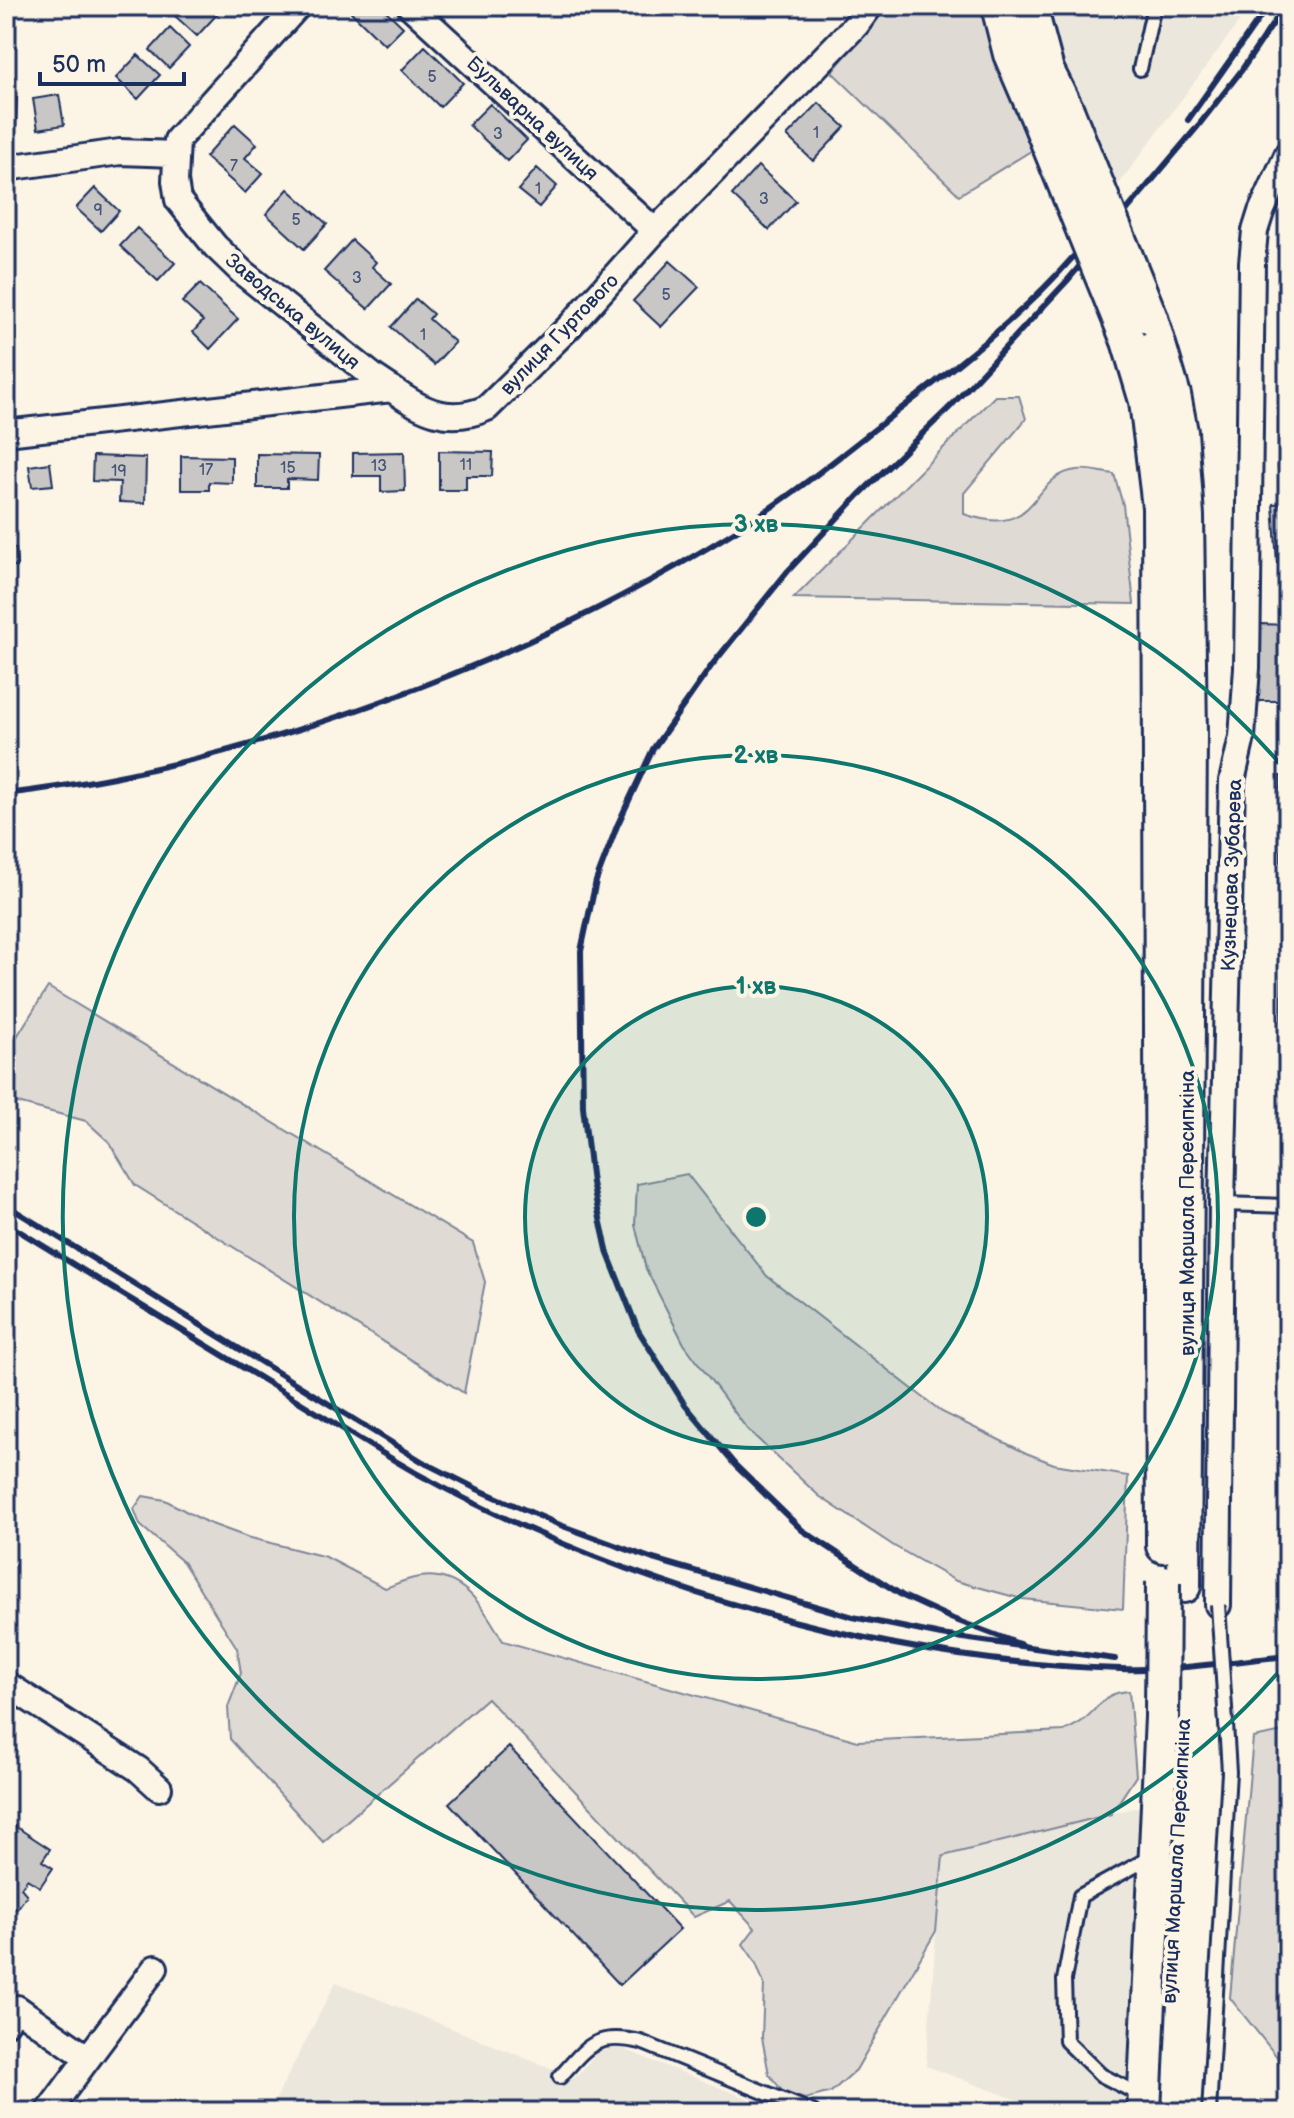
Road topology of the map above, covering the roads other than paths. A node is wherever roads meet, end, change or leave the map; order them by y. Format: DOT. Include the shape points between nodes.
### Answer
graph roads {
  1 [pos="298,6"];
  2 [pos="410,6"];
  3 [pos="870,6"];
  4 [pos="998,6"];
  5 [pos="1030,6"];
  6 [pos="1154,6"];
  7 [pos="1140,69"];
  8 [pos="1052,115"];
  9 [pos="177,147"];
  10 [pos="1288,153"];
  11 [pos="6,168"];
  12 [pos="655,231"];
  13 [pos="392,389"];
  14 [pos="6,433"];
  15 [pos="1222,1204"];
  16 [pos="1288,1206"];
  17 [pos="1173,1584"];
  18 [pos="1218,1605"];
  19 [pos="6,1684"];
  20 [pos="1173,1718"];
  21 [pos="159,1788"];
  22 [pos="1156,1854"];
  23 [pos="155,1968"];
  24 [pos="6,2023"];
  25 [pos="88,2058"];
  26 [pos="560,2077"];
  27 [pos="1151,2107"];
  28 [pos="48,2112"];
  29 [pos="813,2112"];
  30 [pos="1209,2112"];
  1 -- 9 [label="street"];
  2 -- 12 [label="street, Бульварна вулиця"];
  3 -- 12 [label="street, вулиця Гуртового"];
  4 -- 8 [label="main road" via="1010,54"];
  5 -- 8 [label="main road" via="1047,70"];
  6 -- 7 [label="lane"];
  8 -- 17 [label="main road, вулиця Маршала Пересипкіна, bridge" via="1146,401 1159,507"];
  8 -- 17 [label="main road, вулиця Маршала Пересипкіна, bridge" via="1151,318 1165,359 1176,407 1187,516 1190,767"];
  9 -- 11 [label="street"];
  9 -- 13 [label="street, Заводська вулиця" via="178,200 215,246 285,308"];
  10 -- 15 [label="street, Кузнецова Зубарева" via="1261,212 1252,263 1247,668 1242,737 1232,781"];
  12 -- 13 [label="street, вулиця Гуртового" via="487,408 453,417 435,414"];
  13 -- 14 [label="street"];
  15 -- 16 [label="lane"];
  15 -- 18 [label="street, Кузнецова Зубарева"];
  17 -- 20 [label="main road, вулиця Маршала Пересипкіна, bridge"];
  18 -- 30 [label="lane, bridge" via="1229,1772"];
  19 -- 21 [label="street"];
  20 -- 22 [label="main road, вулиця Маршала Пересипкіна"];
  20 -- 27 [label="main road, вулиця Маршала Пересипкіна"];
  22 -- 27 [label="main road, вулиця Маршала Пересипкіна"];
  22 -- 27 [label="lane" via="1080,1896 1064,1980 1066,2041 1101,2075"];
  23 -- 25 [label="street"];
  24 -- 25 [label="street" via="17,2008"];
  25 -- 28 [label="street"];
  26 -- 29 [label="lane" via="581,2052 602,2039 620,2037"];
}
